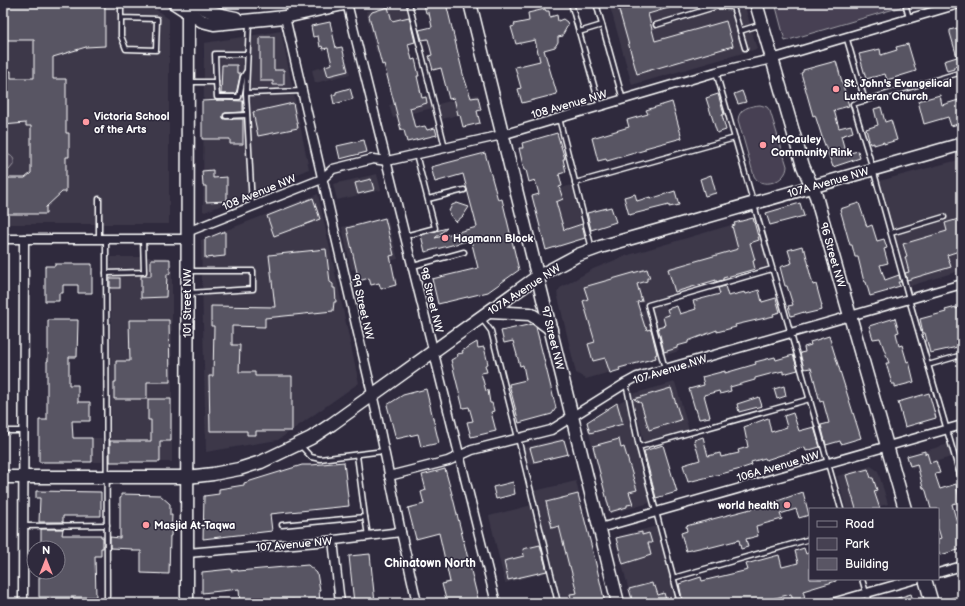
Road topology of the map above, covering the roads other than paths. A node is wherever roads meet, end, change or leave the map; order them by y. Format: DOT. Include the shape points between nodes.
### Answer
graph roads {
  1 [pos="121,3"];
  2 [pos="174,3"];
  3 [pos="288,3"];
  4 [pos="347,3"];
  5 [pos="409,3"];
  6 [pos="571,3"];
  7 [pos="596,3"];
  8 [pos="756,3"];
  9 [pos="905,3"];
  10 [pos="962,3"];
  11 [pos="472,5"];
  12 [pos="190,6"];
  13 [pos="288,16"];
  14 [pos="122,18"];
  15 [pos="909,18"];
  16 [pos="248,21"];
  17 [pos="762,24"];
  18 [pos="602,25"];
  19 [pos="656,25"];
  20 [pos="740,31"];
  21 [pos="579,32"];
  22 [pos="846,36"];
  23 [pos="744,48"];
  24 [pos="247,54"];
  25 [pos="772,59"];
  26 [pos="246,72"];
  27 [pos="716,72"];
  28 [pos="962,72"];
  29 [pos="188,82"];
  30 [pos="216,82"];
  31 [pos="302,91"];
  32 [pos="246,93"];
  33 [pos="623,100"];
  34 [pos="866,101"];
  35 [pos="600,107"];
  36 [pos="247,115"];
  37 [pos="226,116"];
  38 [pos="559,118"];
  39 [pos="502,135"];
  40 [pos="735,138"];
  41 [pos="962,144"];
  42 [pos="445,147"];
  43 [pos="416,154"];
  44 [pos="387,162"];
  45 [pos="873,169"];
  46 [pos="322,178"];
  47 [pos="575,183"];
  48 [pos="812,186"];
  49 [pos="464,190"];
  50 [pos="99,199"];
  51 [pos="428,199"];
  52 [pos="754,203"];
  53 [pos="252,206"];
  54 [pos="944,217"];
  55 [pos="891,233"];
  56 [pos="187,235"];
  57 [pos="405,236"];
  58 [pos="102,238"];
  59 [pos="143,238"];
  60 [pos="3,239"];
  61 [pos="24,239"];
  62 [pos="593,250"];
  63 [pos="464,252"];
  64 [pos="412,266"];
  65 [pos="772,269"];
  66 [pos="187,271"];
  67 [pos="106,273"];
  68 [pos="537,277"];
  69 [pos="962,284"];
  70 [pos="187,293"];
  71 [pos="909,299"];
  72 [pos="485,315"];
  73 [pos="850,316"];
  74 [pos="551,329"];
  75 [pos="791,334"];
  76 [pos="434,351"];
  77 [pos="962,355"];
  78 [pos="928,365"];
  79 [pos="665,369"];
  80 [pos="626,383"];
  81 [pos="372,395"];
  82 [pos="810,400"];
  83 [pos="572,417"];
  84 [pos="962,425"];
  85 [pos="947,429"];
  86 [pos="3,431"];
  87 [pos="24,431"];
  88 [pos="518,438"];
  89 [pos="299,444"];
  90 [pos="888,446"];
  91 [pos="640,447"];
  92 [pos="384,451"];
  93 [pos="357,454"];
  94 [pos="460,456"];
  95 [pos="828,463"];
  96 [pos="389,476"];
  97 [pos="3,477"];
  98 [pos="23,477"];
  99 [pos="106,477"];
  100 [pos="187,477"];
  101 [pos="962,482"];
  102 [pos="841,508"];
  103 [pos="905,508"];
  104 [pos="657,512"];
  105 [pos="365,517"];
  106 [pos="106,525"];
  107 [pos="282,525"];
  108 [pos="24,526"];
  109 [pos="600,528"];
  110 [pos="401,532"];
  111 [pos="368,536"];
  112 [pos="809,539"];
  113 [pos="333,540"];
  114 [pos="187,553"];
  115 [pos="962,566"];
  116 [pos="939,573"];
  117 [pos="673,578"];
  118 [pos="862,580"];
  119 [pos="912,580"];
  120 [pos="925,580"];
  121 [pos="866,593"];
  122 [pos="23,603"];
  123 [pos="106,603"];
  124 [pos="187,603"];
  125 [pos="340,603"];
  126 [pos="417,603"];
  127 [pos="496,603"];
  128 [pos="558,603"];
  129 [pos="618,603"];
  130 [pos="680,603"];
  131 [pos="832,603"];
  132 [pos="869,603"];
  133 [pos="932,603"];
  1 -- 14 [label="lane"];
  2 -- 12 [label="main road"];
  3 -- 13 [label="lane"];
  4 -- 13 [label="main road"];
  4 -- 44 [label="street, 98 Street NW"];
  5 -- 42 [label="lane"];
  6 -- 21 [label="lane"];
  7 -- 18 [label="lane"];
  8 -- 17 [label="main road, 96 Street NW"];
  9 -- 15 [label="lane"];
  10 -- 15 [label="street, 108 Avenue NW"];
  11 -- 39 [label="main road, 97 Street NW"];
  12 -- 16 [label="main road" via="202,21 214,24"];
  12 -- 29 [label="main road, 101 Street NW"];
  13 -- 16 [label="main road"];
  13 -- 31 [label="street, 99 Street NW"];
  14 -- 14 [label="lane" via="157,20 156,50 126,49 121,36"];
  15 -- 22 [label="street, 108 Avenue NW"];
  16 -- 24 [label="lane"];
  17 -- 20 [label="lane"];
  17 -- 25 [label="main road, 96 Street NW"];
  18 -- 21 [label="lane"];
  18 -- 33 [label="lane"];
  19 -- 20 [label="lane" via="718,6 733,7"];
  20 -- 23 [label="lane"];
  21 -- 35 [label="lane"];
  22 -- 25 [label="street, 108 Avenue NW"];
  22 -- 34 [label="lane"];
  24 -- 26 [label="lane"];
  24 -- 30 [label="lane" via="216,54"];
  25 -- 27 [label="street, 108 Avenue NW"];
  25 -- 48 [label="main road, 96 Street NW" via="803,166"];
  26 -- 30 [label="lane" via="239,97 217,97"];
  26 -- 32 [label="lane"];
  27 -- 33 [label="street, 108 Avenue NW"];
  27 -- 40 [label="lane"];
  28 -- 34 [label="lane"];
  29 -- 30 [label="lane"];
  29 -- 56 [label="main road, 101 Street NW"];
  31 -- 32 [label="lane"];
  31 -- 46 [label="street, 99 Street NW"];
  32 -- 36 [label="lane"];
  33 -- 35 [label="street, 108 Avenue NW"];
  34 -- 45 [label="lane" via="853,104"];
  35 -- 38 [label="street, 108 Avenue NW"];
  36 -- 37 [label="lane"];
  36 -- 53 [label="lane"];
  38 -- 39 [label="street, 108 Avenue NW"];
  38 -- 47 [label="lane"];
  39 -- 42 [label="street, 108 Avenue NW"];
  39 -- 68 [label="main road, 97 Street NW"];
  40 -- 47 [label="lane"];
  40 -- 52 [label="lane"];
  41 -- 45 [label="main road, 107A Avenue NW"];
  42 -- 43 [label="street, 108 Avenue NW"];
  43 -- 44 [label="street, 108 Avenue NW"];
  43 -- 51 [label="lane"];
  44 -- 46 [label="street, 108 Avenue NW" via="372,159 333,169"];
  44 -- 57 [label="street, 98 Street NW"];
  45 -- 48 [label="main road, 107A Avenue NW"];
  45 -- 55 [label="lane"];
  46 -- 53 [label="street, 108 Avenue NW"];
  46 -- 81 [label="street, 99 Street NW"];
  47 -- 62 [label="lane"];
  48 -- 52 [label="main road, 107A Avenue NW"];
  48 -- 73 [label="main road, 96 Street NW"];
  49 -- 51 [label="lane"];
  50 -- 58 [label="lane"];
  51 -- 57 [label="lane" via="435,228"];
  52 -- 62 [label="main road, 107A Avenue NW"];
  52 -- 65 [label="lane"];
  53 -- 56 [label="street, 108 Avenue NW"];
  54 -- 55 [label="lane"];
  55 -- 71 [label="lane"];
  56 -- 59 [label="street, 108 Avenue NW"];
  56 -- 66 [label="main road, 101 Street NW"];
  57 -- 64 [label="street, 98 Street NW"];
  58 -- 59 [label="street, 108 Avenue NW"];
  58 -- 61 [label="street, 108 Avenue NW"];
  58 -- 67 [label="lane"];
  59 -- 67 [label="lane" via="144,272"];
  60 -- 61 [label="street, 108 Avenue NW"];
  61 -- 87 [label="street"];
  62 -- 68 [label="main road, 107A Avenue NW" via="578,255"];
  63 -- 64 [label="lane"];
  64 -- 76 [label="street, 98 Street NW"];
  65 -- 75 [label="lane"];
  65 -- 79 [label="lane" via="648,305"];
  66 -- 70 [label="main road, 101 Street NW"];
  66 -- 70 [label="lane" via="252,271 253,289"];
  67 -- 99 [label="lane"];
  68 -- 72 [label="main road, 107A Avenue NW"];
  68 -- 74 [label="main road, 97 Street NW"];
  69 -- 71 [label="street, 107 Avenue NW"];
  70 -- 100 [label="main road, 101 Street NW"];
  71 -- 73 [label="street, 107 Avenue NW"];
  71 -- 78 [label="lane"];
  72 -- 74 [label="main road" via="530,314"];
  72 -- 76 [label="main road, 107A Avenue NW"];
  72 -- 88 [label="lane"];
  73 -- 75 [label="street, 107 Avenue NW"];
  73 -- 90 [label="main road, 96 Street NW"];
  74 -- 83 [label="main road, 97 Street NW"];
  75 -- 79 [label="street, 107 Avenue NW"];
  75 -- 82 [label="lane"];
  76 -- 81 [label="main road, 107A Avenue NW"];
  76 -- 94 [label="street, 98 Street NW"];
  77 -- 78 [label="lane"];
  78 -- 85 [label="lane"];
  79 -- 80 [label="street, 107 Avenue NW"];
  80 -- 83 [label="street, 107 Avenue NW"];
  80 -- 91 [label="lane"];
  81 -- 89 [label="main road, 107A Avenue NW"];
  81 -- 92 [label="street, 99 Street NW"];
  82 -- 91 [label="lane"];
  82 -- 95 [label="lane"];
  83 -- 88 [label="street, 107 Avenue NW" via="551,430"];
  83 -- 109 [label="main road, 97 Street NW"];
  84 -- 85 [label="street, 106A Avenue NW"];
  85 -- 90 [label="street, 106A Avenue NW"];
  85 -- 101 [label="lane"];
  86 -- 87 [label="lane"];
  87 -- 98 [label="street"];
  88 -- 94 [label="street, 107 Avenue NW" via="472,450"];
  88 -- 128 [label="lane"];
  89 -- 93 [label="lane" via="314,458"];
  89 -- 100 [label="main road, 107A Avenue NW" via="261,462 238,469"];
  90 -- 95 [label="street, 106A Avenue NW"];
  90 -- 103 [label="main road, 96 Street NW"];
  91 -- 104 [label="lane"];
  92 -- 93 [label="lane"];
  92 -- 96 [label="street, 99 Street NW"];
  93 -- 105 [label="lane"];
  94 -- 96 [label="street, 107 Avenue NW"];
  94 -- 127 [label="street, 98 Street NW"];
  95 -- 102 [label="lane"];
  95 -- 104 [label="street, 106A Avenue NW"];
  96 -- 110 [label="street, 99 Street NW"];
  97 -- 98 [label="main road"];
  98 -- 99 [label="main road"];
  98 -- 108 [label="street"];
  99 -- 100 [label="main road"];
  99 -- 106 [label="lane"];
  100 -- 114 [label="main road, 101 Street NW"];
  104 -- 109 [label="street, 106A Avenue NW"];
  104 -- 117 [label="lane"];
  105 -- 107 [label="lane"];
  105 -- 111 [label="lane"];
  106 -- 108 [label="lane"];
  106 -- 123 [label="lane"];
  108 -- 122 [label="street"];
  109 -- 129 [label="main road, 97 Street NW"];
  110 -- 111 [label="street, 107 Avenue NW"];
  110 -- 126 [label="street, 99 Street NW"];
  111 -- 113 [label="street, 107 Avenue NW"];
  112 -- 117 [label="lane"];
  113 -- 114 [label="street, 107 Avenue NW"];
  113 -- 125 [label="street"];
  114 -- 124 [label="main road, 101 Street NW"];
  115 -- 116 [label="street"];
  117 -- 130 [label="lane"];
  118 -- 121 [label="lane"];
  119 -- 121 [label="street"];
  120 -- 133 [label="main road"];
  121 -- 131 [label="street"];
  121 -- 132 [label="lane"];
}
